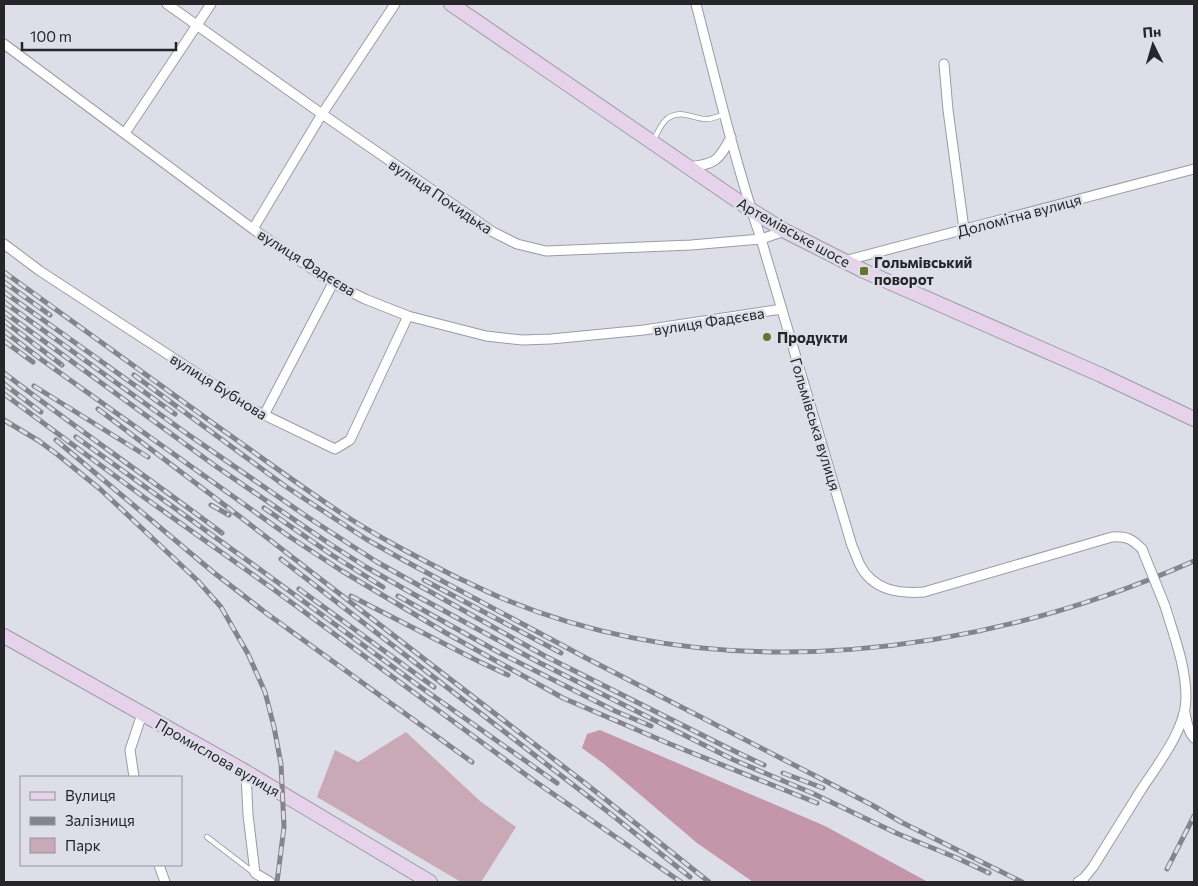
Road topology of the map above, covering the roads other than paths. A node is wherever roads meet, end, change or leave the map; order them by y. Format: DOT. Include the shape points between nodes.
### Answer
graph roads {
  1 [pos="167,4"];
  2 [pos="211,4"];
  3 [pos="395,4"];
  4 [pos="451,4"];
  5 [pos="696,4"];
  6 [pos="197,25"];
  7 [pos="4,44"];
  8 [pos="944,64"];
  9 [pos="322,114"];
  10 [pos="725,114"];
  11 [pos="125,133"];
  12 [pos="731,137"];
  13 [pos="652,142"];
  14 [pos="688,167"];
  15 [pos="1194,169"];
  16 [pos="751,210"];
  17 [pos="253,229"];
  18 [pos="785,230"];
  19 [pos="964,230"];
  20 [pos="761,239"];
  21 [pos="4,244"];
  22 [pos="844,261"];
  23 [pos="333,283"];
  24 [pos="782,309"];
  25 [pos="408,316"];
  26 [pos="264,415"];
  27 [pos="1194,419"];
  28 [pos="4,636"];
  29 [pos="1184,709"];
  30 [pos="142,714"];
  31 [pos="1194,738"];
  32 [pos="246,772"];
  33 [pos="134,776"];
  34 [pos="208,837"];
  35 [pos="159,866"];
  36 [pos="254,873"];
  37 [pos="165,882"];
  38 [pos="270,882"];
  39 [pos="430,882"];
  40 [pos="1078,882"];
  1 -- 6 [label="street, вулиця Покидька"];
  2 -- 6 [label="street"];
  3 -- 9 [label="street"];
  4 -- 13 [label="main road, Артемівське шосе"];
  5 -- 10 [label="street, Гольмівська вулиця"];
  6 -- 9 [label="street, вулиця Покидька"];
  6 -- 11 [label="street"];
  7 -- 11 [label="street, вулиця Фадєєва"];
  8 -- 19 [label="street"];
  9 -- 17 [label="street"];
  9 -- 20 [label="street, вулиця Покидька" via="493,232 516,244 546,251 691,246"];
  10 -- 12 [label="street, Гольмівська вулиця"];
  10 -- 13 [label="lane" via="709,119 683,114 668,118"];
  11 -- 17 [label="street, вулиця Фадєєва"];
  12 -- 14 [label="street" via="716,160"];
  12 -- 16 [label="street, Гольмівська вулиця"];
  13 -- 14 [label="main road, Артемівське шосе"];
  14 -- 16 [label="main road, Артемівське шосе"];
  15 -- 19 [label="street, Доломітна вулиця"];
  16 -- 18 [label="main road, Артемівське шосе"];
  16 -- 20 [label="street, Гольмівська вулиця"];
  17 -- 23 [label="street, вулиця Фадєєва"];
  18 -- 20 [label="street, вулиця Покидька"];
  18 -- 22 [label="main road, Артемівське шосе"];
  19 -- 22 [label="street, Доломітна вулиця"];
  20 -- 24 [label="street, Гольмівська вулиця"];
  21 -- 26 [label="street, вулиця Бубнова"];
  22 -- 27 [label="main road, Артемівське шосе"];
  23 -- 25 [label="street, вулиця Фадєєва"];
  23 -- 26 [label="street"];
  24 -- 25 [label="street, вулиця Фадєєва" via="644,330 522,340 486,336"];
  24 -- 29 [label="street, Гольмівська вулиця, bridge" via="852,546 860,566 871,580 892,591 924,592 1112,537 1133,540 1142,549 1165,606 1184,669"];
  25 -- 26 [label="street, вулиця Бубнова" via="350,440 334,449"];
  28 -- 30 [label="main road, Промислова вулиця"];
  29 -- 31 [label="street"];
  29 -- 40 [label="street" via="1177,732 1163,755 1093,867"];
  30 -- 32 [label="main road, Промислова вулиця"];
  30 -- 33 [label="street" via="130,750"];
  32 -- 36 [label="street"];
  32 -- 39 [label="main road, Промислова вулиця"];
  34 -- 36 [label="lane"];
  35 -- 37 [label="street"];
  36 -- 38 [label="street"];
}
